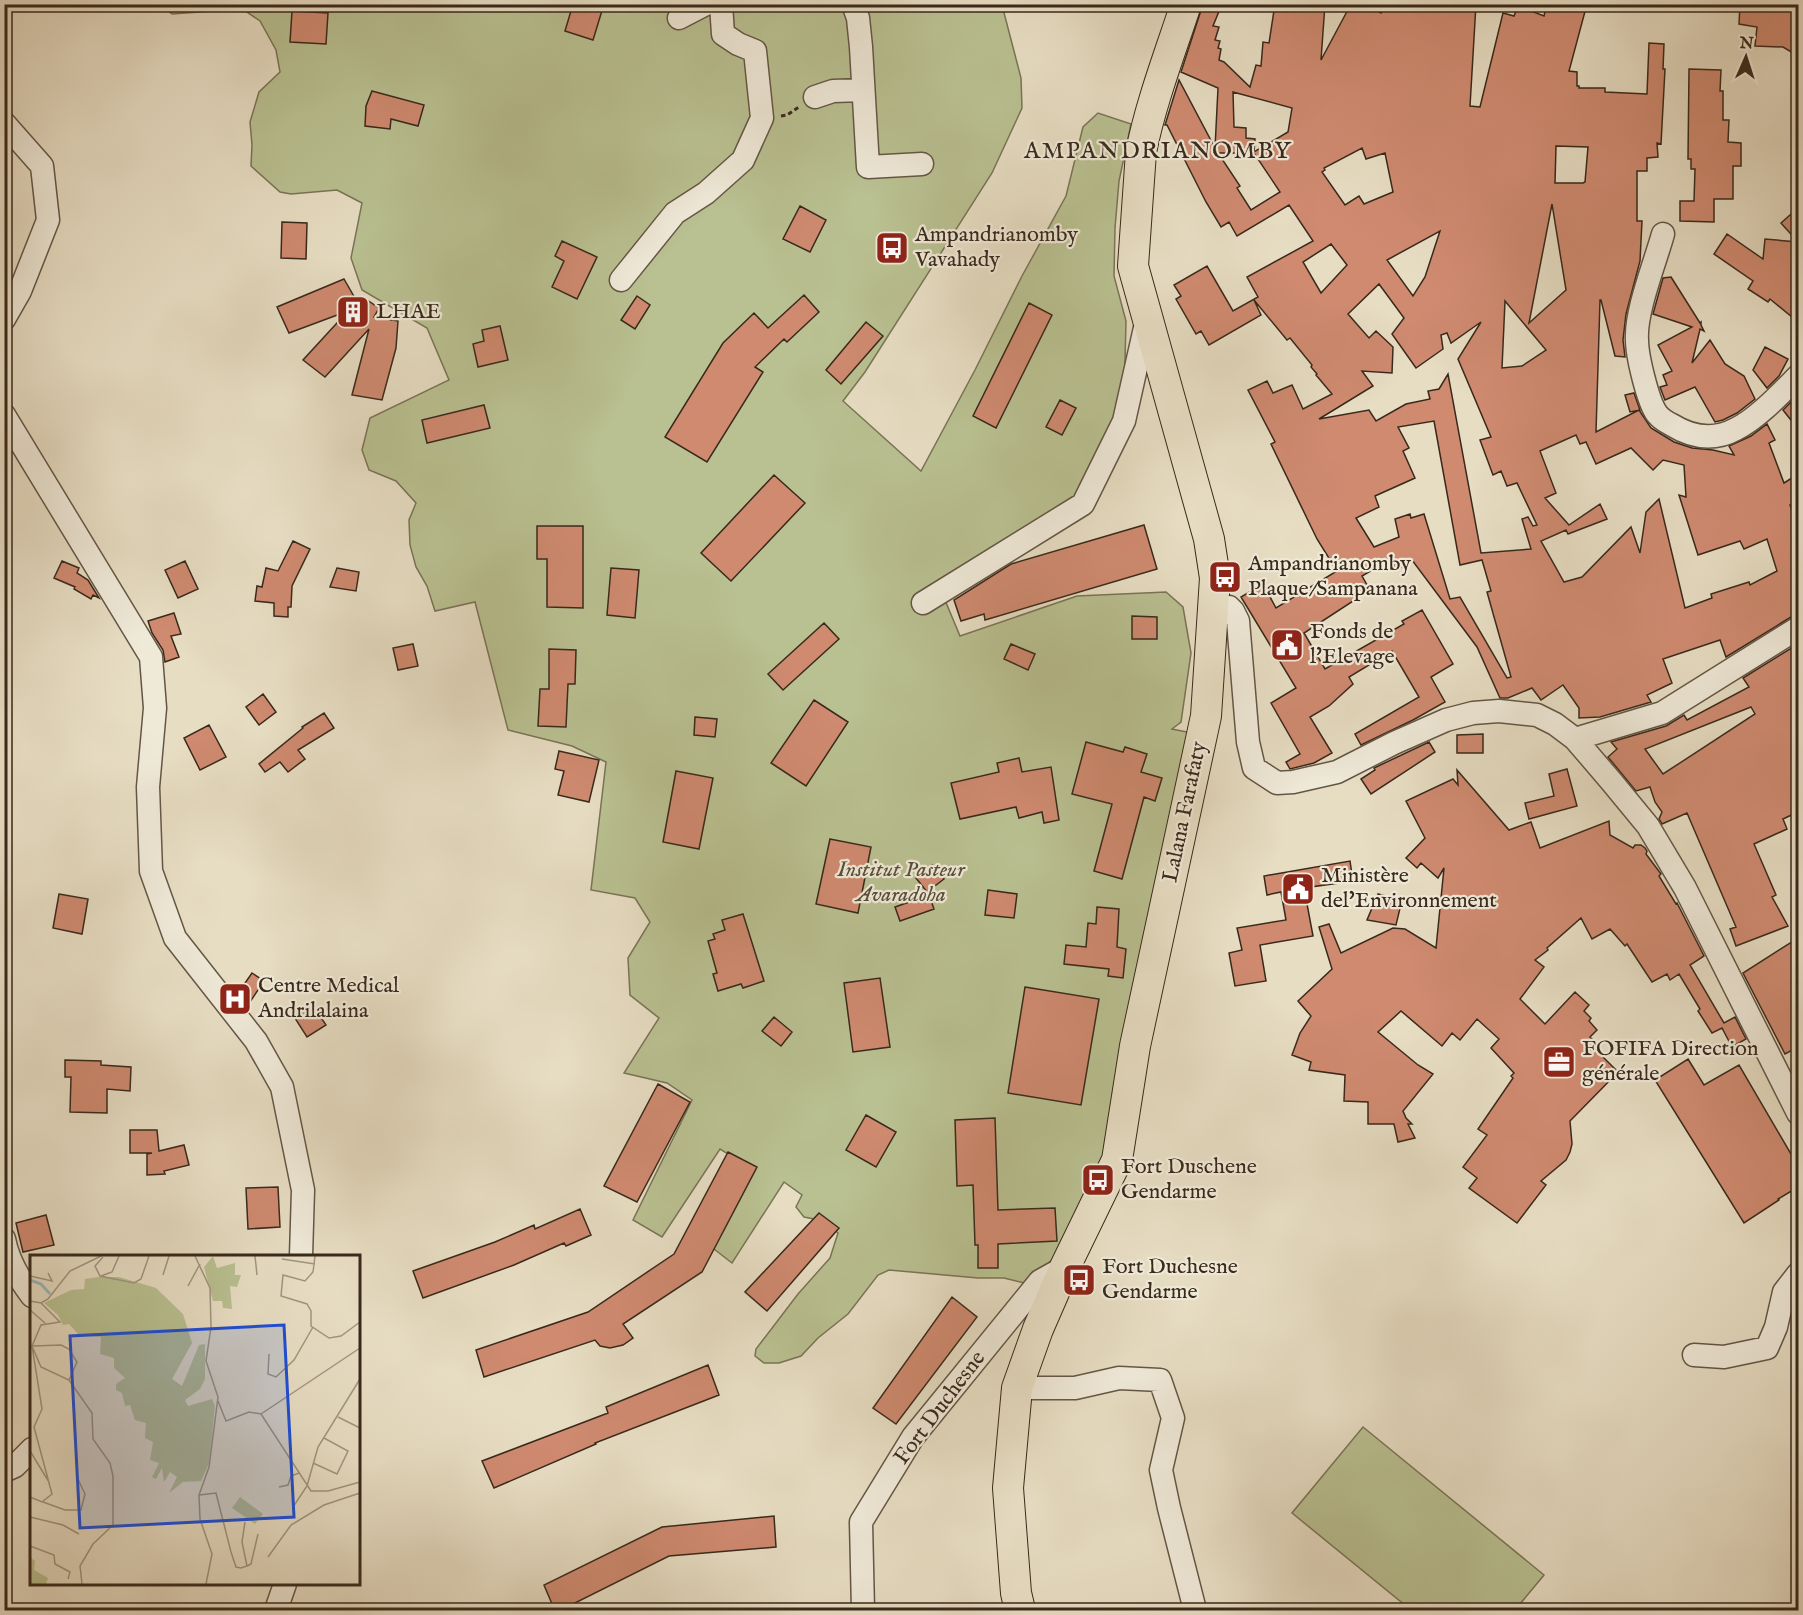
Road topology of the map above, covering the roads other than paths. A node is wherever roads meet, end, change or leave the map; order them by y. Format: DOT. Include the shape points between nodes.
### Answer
graph roads {
  1 [pos="706,4"];
  2 [pos="721,4"];
  3 [pos="853,4"];
  4 [pos="1186,4"];
  5 [pos="679,18"];
  6 [pos="864,90"];
  7 [pos="814,97"];
  8 [pos="4,123"];
  9 [pos="922,164"];
  10 [pos="1663,234"];
  11 [pos="621,280"];
  12 [pos="1147,318"];
  13 [pos="4,319"];
  14 [pos="1798,376"];
  15 [pos="4,415"];
  16 [pos="923,603"];
  17 [pos="1213,607"];
  18 [pos="1798,628"];
  19 [pos="1575,739"];
  20 [pos="1798,1113"];
  21 [pos="4,1239"];
  22 [pos="302,1255"];
  23 [pos="1065,1267"];
  24 [pos="1798,1274"];
  25 [pos="30,1294"];
  26 [pos="1694,1355"];
  27 [pos="1017,1388"];
  28 [pos="30,1451"];
  29 [pos="4,1471"];
  30 [pos="285,1585"];
  31 [pos="276,1611"];
  32 [pos="863,1611"];
  33 [pos="1020,1611"];
  34 [pos="1194,1611"];
  1 -- 5 [label="street"];
  2 -- 11 [label="street" via="723,34 755,51 762,118 743,160 706,193 675,213"];
  3 -- 6 [label="street" via="858,18"];
  4 -- 12 [label="main road, Lalana Farafaty" via="1141,152 1133,266"];
  6 -- 7 [label="street" via="833,91"];
  6 -- 9 [label="street" via="868,167"];
  8 -- 13 [label="street" via="42,166 48,220 20,291"];
  10 -- 14 [label="street" via="1636,341 1651,405 1659,417 1684,432 1717,437 1738,429"];
  12 -- 16 [label="street" via="1124,421 1083,504"];
  12 -- 17 [label="main road, Lalana Farafaty" via="1209,539 1215,578"];
  15 -- 22 [label="street" via="151,657 155,708 148,787 151,871 175,938 256,1041 282,1087 303,1190"];
  17 -- 19 [label="street" via="1229,607 1238,621 1248,742 1254,768 1277,783 1337,772 1446,720 1473,713 1537,715"];
  17 -- 23 [label="main road, Lalana Farafaty" via="1206,716 1135,1046 1117,1160"];
  18 -- 19 [label="street" via="1662,713"];
  19 -- 20 [label="street" via="1648,826 1667,856"];
  21 -- 25 [label="street" via="19,1280"];
  23 -- 27 [label="main road, Lalana Farafaty"];
  23 -- 32 [label="street, Fort Duchesne" via="1040,1281 913,1437 861,1522"];
  24 -- 26 [label="street" via="1784,1292 1767,1348 1724,1357"];
  27 -- 33 [label="main road, Lalana Farafaty" via="1008,1488"];
  27 -- 34 [label="street" via="1075,1388 1119,1378 1160,1380 1173,1418 1161,1470"];
  28 -- 29 [label="street"];
  30 -- 31 [label="street"];
}
